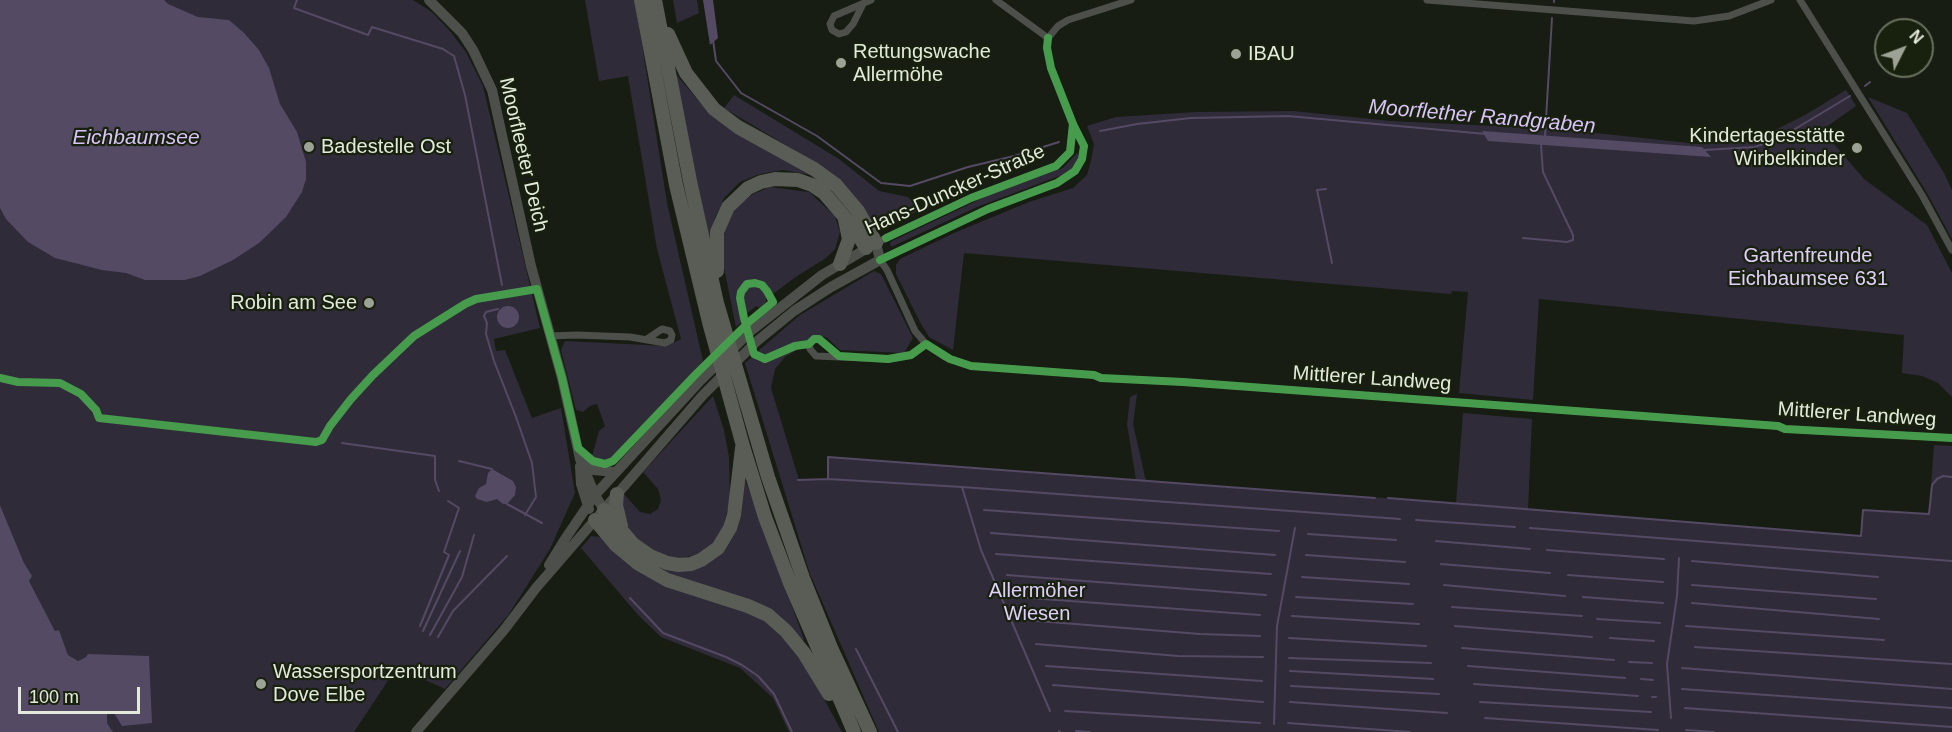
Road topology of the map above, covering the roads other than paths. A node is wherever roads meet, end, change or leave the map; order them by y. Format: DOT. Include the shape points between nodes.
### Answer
graph roads {
  1 [pos="429,0"];
  2 [pos="641,0"];
  3 [pos="656,0"];
  4 [pos="871,0"];
  5 [pos="996,0"];
  6 [pos="1131,0"];
  7 [pos="1427,0"];
  8 [pos="1771,0"];
  9 [pos="1800,0"];
  10 [pos="863,4"];
  11 [pos="1048,38"];
  12 [pos="1073,124"];
  13 [pos="843,215"];
  14 [pos="871,246"];
  15 [pos="1952,250"];
  16 [pos="880,260"];
  17 [pos="840,264"];
  18 [pos="717,303"];
  19 [pos="550,336"];
  20 [pos="646,339"];
  21 [pos="926,344"];
  22 [pos="839,356"];
  23 [pos="1952,438"];
  24 [pos="742,446"];
  25 [pos="580,459"];
  26 [pos="615,472"];
  27 [pos="617,494"];
  28 [pos="595,495"];
  29 [pos="587,505"];
  30 [pos="600,515"];
  31 [pos="624,534"];
  32 [pos="536,588"];
  33 [pos="853,730"];
  34 [pos="416,732"];
  35 [pos="870,732"];
  1 -- 19 [label="street, Moorfleeter Deich" via="468,42 492,90"];
  2 -- 24 [label="highway" via="676,185"];
  3 -- 14 [label="highway" via="679,60 705,99 738,127 836,185 858,211"];
  3 -- 18 [label="highway"];
  4 -- 10 [label="street"];
  5 -- 11 [label="street"];
  6 -- 11 [label="street" via="1068,20"];
  7 -- 8 [label="street" via="1695,21 1740,13"];
  9 -- 15 [label="street" via="1927,203"];
  10 -- 10 [label="street" via="834,16 830,24 834,32 843,34 849,30"];
  11 -- 12 [label="street, Hans-Duncker-Straße" via="1048,59"];
  12 -- 14 [label="street, Hans-Duncker-Straße" via="1070,152 1056,166 971,198"];
  12 -- 16 [label="street, Hans-Duncker-Straße" via="1082,139 1084,153 1069,176"];
  13 -- 14 [label="highway"];
  13 -- 17 [label="highway" via="849,239"];
  13 -- 18 [label="highway" via="824,193 798,180 770,179 748,188 732,202 719,225"];
  14 -- 16 [label="street"];
  14 -- 17 [label="street, Hans-Duncker-Straße"];
  16 -- 21 [label="street, Mittlerer Landweg" via="909,322"];
  16 -- 27 [label="street, Hans-Duncker-Straße" via="794,311 756,342 703,394"];
  17 -- 26 [label="street, Hans-Duncker-Straße" via="803,288 753,330"];
  18 -- 35 [label="highway" via="782,522 832,650"];
  19 -- 20 [label="street"];
  19 -- 25 [label="street, Moorfleeter Deich"];
  21 -- 22 [label="street" via="898,359"];
  21 -- 23 [label="street, Mittlerer Landweg" via="963,364 1101,378"];
  24 -- 31 [label="highway" via="734,515 725,540 710,555 691,564 667,563 650,556"];
  24 -- 33 [label="highway" via="790,583"];
  25 -- 26 [label="street" via="594,470"];
  25 -- 28 [label="street, Moorfleeter Deich"];
  25 -- 29 [label="street, Moorfleeter Deich"];
  26 -- 28 [label="street, Hans-Duncker-Straße"];
  27 -- 30 [label="street, Hans-Duncker-Straße"];
  27 -- 31 [label="highway" via="617,513"];
  28 -- 29 [label="street, Hans-Duncker-Straße"];
  28 -- 30 [label="street, Moorfleeter Deich"];
  29 -- 30 [label="street, Moorfleeter Deich"];
  29 -- 32 [label="street, Hans-Duncker-Straße"];
  30 -- 31 [label="highway"];
  30 -- 32 [label="street, Hans-Duncker-Straße"];
  30 -- 33 [label="highway" via="616,545 639,564 667,580 768,615 804,653"];
  32 -- 34 [label="street"];
}
